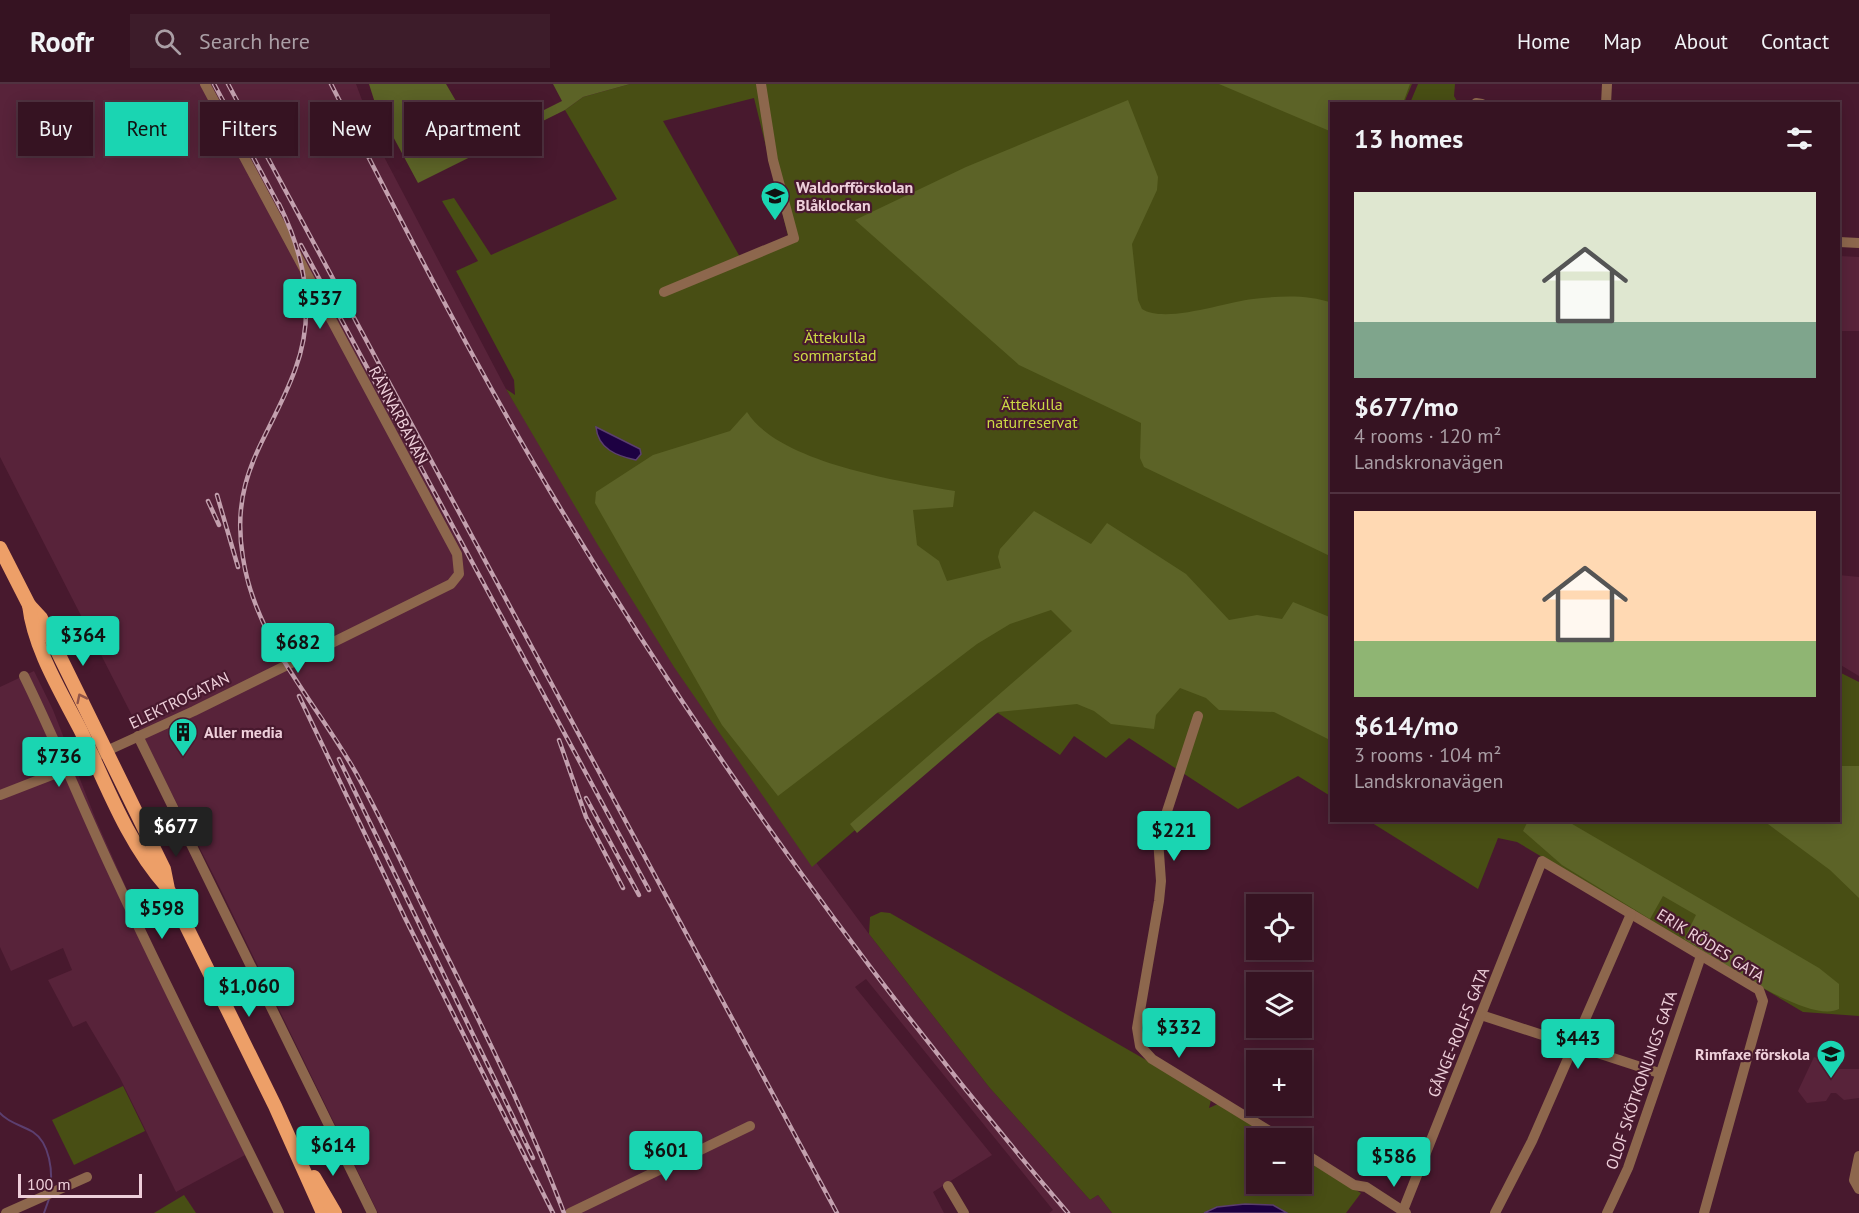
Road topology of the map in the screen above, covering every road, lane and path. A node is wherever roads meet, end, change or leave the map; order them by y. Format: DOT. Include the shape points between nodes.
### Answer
graph roads {
  1 [pos="205,84"];
  2 [pos="761,84"];
  3 [pos="1607,84"];
  4 [pos="1606,102"];
  5 [pos="1840,242"];
  6 [pos="1859,243"];
  7 [pos="664,292"];
  8 [pos="0,548"];
  9 [pos="460,572"];
  10 [pos="29,605"];
  11 [pos="24,676"];
  12 [pos="1198,716"];
  13 [pos="138,736"];
  14 [pos="106,751"];
  15 [pos="93,757"];
  16 [pos="67,769"];
  17 [pos="0,795"];
  18 [pos="1542,861"];
  19 [pos="168,889"];
  20 [pos="1631,914"];
  21 [pos="1701,956"];
  22 [pos="1481,1015"];
  23 [pos="1573,1047"];
  24 [pos="1659,1073"];
  25 [pos="750,1126"];
  26 [pos="1265,1128"];
  27 [pos="1859,1156"];
  28 [pos="1312,1158"];
  29 [pos="301,1162"];
  30 [pos="87,1177"];
  31 [pos="948,1186"];
  32 [pos="1859,1189"];
  33 [pos="1404,1212"];
  34 [pos="6,1213"];
  35 [pos="279,1213"];
  36 [pos="323,1213"];
  37 [pos="336,1213"];
  38 [pos="372,1213"];
  39 [pos="570,1213"];
  40 [pos="964,1213"];
  41 [pos="1495,1213"];
  42 [pos="1607,1213"];
  43 [pos="1704,1213"];
  1 -- 9 [label="street, RÄNNARBANAN" via="457,554"];
  2 -- 7 [label="street" via="773,160 794,238"];
  3 -- 4 [label="street"];
  5 -- 6 [label="street"];
  8 -- 10 [label="main road"];
  9 -- 13 [label="street, ELEKTROGATAN" via="451,584"];
  14 -- 10 [label="main road, one-way" via="41,618"];
  10 -- 15 [label="main road" via="41,648"];
  11 -- 16 [label="street"];
  12 -- 26 [label="street" via="1158,839 1159,901 1138,1039 1152,1059"];
  13 -- 14 [label="street, ELEKTROGATAN"];
  13 -- 38 [label="street"];
  14 -- 15 [label="street, ELEKTROGATAN"];
  14 -- 19 [label="main road" via="164,869"];
  15 -- 16 [label="street, ELEKTROGATAN"];
  15 -- 19 [label="main road" via="136,844"];
  16 -- 17 [label="street, ELEKTROGATAN"];
  16 -- 35 [label="street" via="119,886"];
  18 -- 20 [label="street, ERIK RÖDES GATA"];
  18 -- 22 [label="street, GÅNGE-ROLFS GATA"];
  19 -- 29 [label="main road"];
  20 -- 21 [label="street, ERIK RÖDES GATA"];
  20 -- 23 [label="street"];
  21 -- 24 [label="street, OLOF SKÖTKONUNGS GATA"];
  21 -- 43 [label="street, ERIK RÖDES GATA" via="1760,990 1763,1001"];
  22 -- 23 [label="street"];
  22 -- 33 [label="street, GÅNGE-ROLFS GATA"];
  23 -- 24 [label="street"];
  23 -- 41 [label="street"];
  24 -- 42 [label="street, OLOF SKÖTKONUNGS GATA" via="1628,1168"];
  25 -- 39 [label="street"];
  27 -- 32 [label="street" via="1854,1180"];
  28 -- 33 [label="street"];
  29 -- 36 [label="main road"];
  29 -- 37 [label="main road" via="317,1180"];
  30 -- 34 [label="street"];
  31 -- 40 [label="street"];
}
